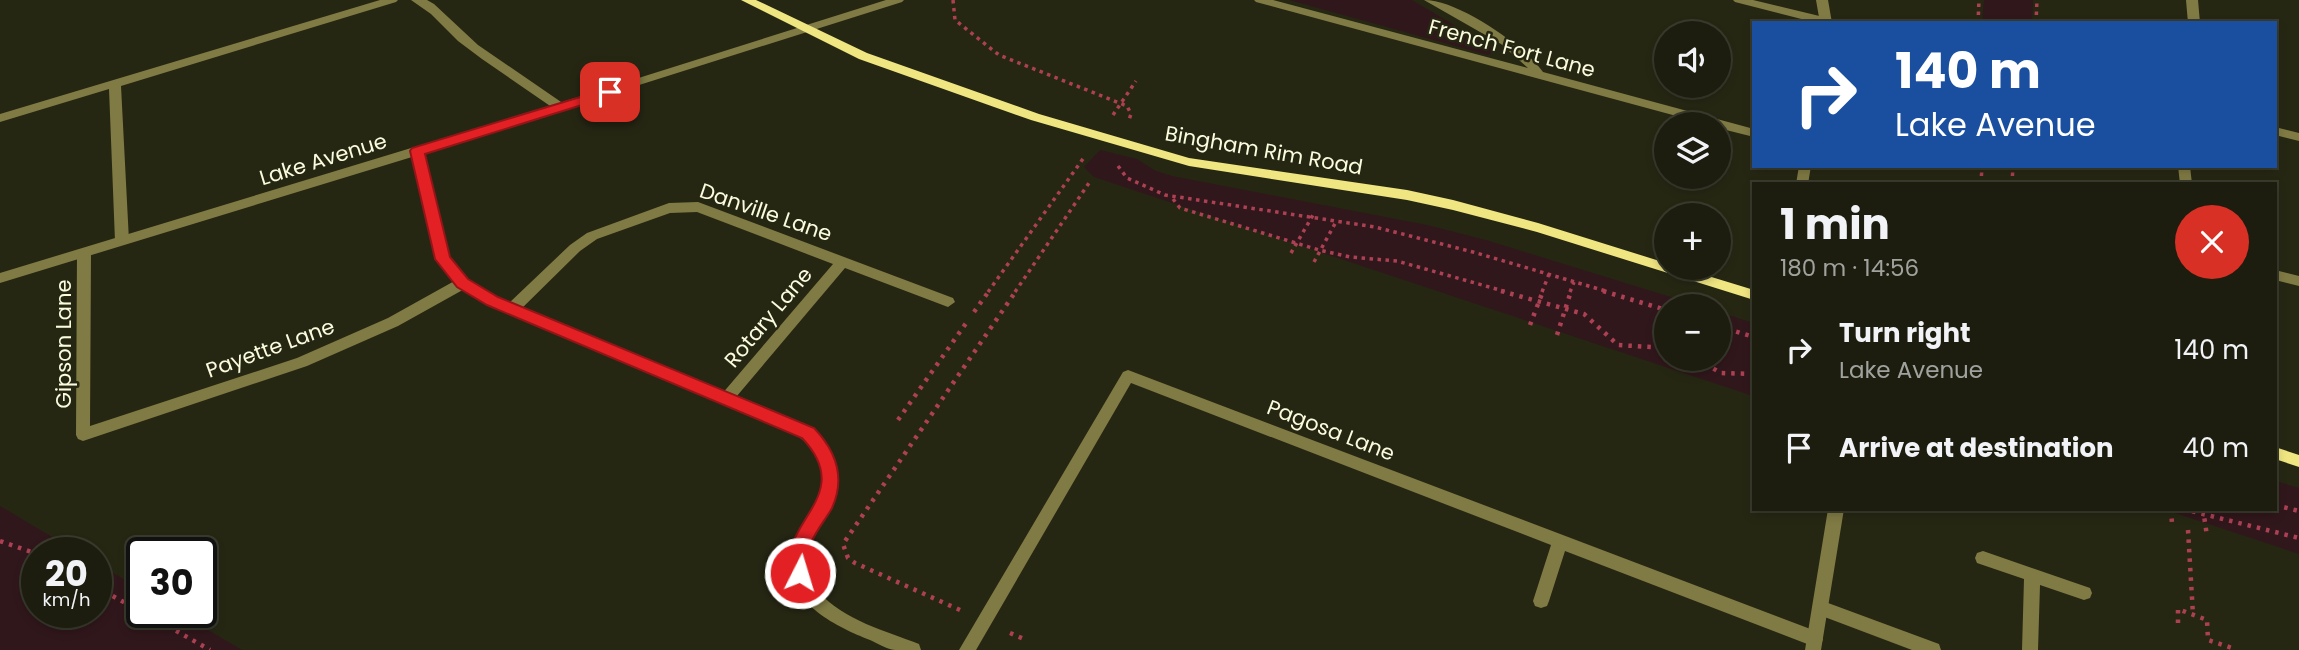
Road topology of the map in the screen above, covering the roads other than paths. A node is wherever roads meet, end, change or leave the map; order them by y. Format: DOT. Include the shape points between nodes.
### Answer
graph roads {
  1 [pos="392,0"];
  2 [pos="417,0"];
  3 [pos="747,0"];
  4 [pos="898,0"];
  5 [pos="1260,0"];
  6 [pos="1430,0"];
  7 [pos="1738,0"];
  8 [pos="1822,0"];
  9 [pos="2192,0"];
  10 [pos="1824,21"];
  11 [pos="1828,21"];
  12 [pos="2194,21"];
  13 [pos="809,30"];
  14 [pos="1539,75"];
  15 [pos="116,83"];
  16 [pos="560,107"];
  17 [pos="0,118"];
  18 [pos="1752,132"];
  19 [pos="2277,132"];
  20 [pos="2299,137"];
  21 [pos="417,151"];
  22 [pos="122,241"];
  23 [pos="84,253"];
  24 [pos="842,262"];
  25 [pos="1654,264"];
  26 [pos="2277,276"];
  27 [pos="0,278"];
  28 [pos="1705,280"];
  29 [pos="2299,281"];
  30 [pos="463,283"];
  31 [pos="1752,294"];
  32 [pos="948,302"];
  33 [pos="512,309"];
  34 [pos="726,399"];
  35 [pos="83,435"];
  36 [pos="2277,454"];
  37 [pos="2299,461"];
  38 [pos="1836,511"];
  39 [pos="1560,541"];
  40 [pos="1983,558"];
  41 [pos="2032,575"];
  42 [pos="2084,593"];
  43 [pos="1541,601"];
  44 [pos="1820,608"];
  45 [pos="1814,645"];
  46 [pos="913,650"];
  47 [pos="967,650"];
  48 [pos="1933,650"];
  49 [pos="2029,650"];
  1 -- 15 [label="street"];
  2 -- 16 [label="street" via="483,55"];
  3 -- 13 [label="street, Bingham Rim Road"];
  4 -- 13 [label="street, Lake Avenue"];
  5 -- 14 [label="street, French Fort Lane"];
  6 -- 14 [label="street" via="1516,50"];
  7 -- 10 [label="street"];
  8 -- 11 [label="street"];
  9 -- 12 [label="street"];
  13 -- 16 [label="street, Lake Avenue"];
  13 -- 25 [label="street, Bingham Rim Road" via="863,56 1035,117 1189,162 1407,195 1538,228"];
  14 -- 18 [label="street, French Fort Lane"];
  15 -- 17 [label="street"];
  15 -- 22 [label="street"];
  16 -- 21 [label="street, Lake Avenue"];
  19 -- 20 [label="street"];
  21 -- 22 [label="street, Lake Avenue"];
  21 -- 30 [label="street" via="443,259"];
  22 -- 23 [label="street, Lake Avenue"];
  23 -- 27 [label="street, Lake Avenue"];
  23 -- 35 [label="street, Gipson Lane"];
  24 -- 32 [label="street, Danville Lane"];
  24 -- 33 [label="street, Danville Lane" via="698,207 679,206 592,236"];
  24 -- 34 [label="street, Rotary Lane"];
  26 -- 29 [label="street"];
  28 -- 31 [label="street, Bingham Rim Road"];
  30 -- 33 [label="street"];
  30 -- 35 [label="street, Payette Lane" via="393,323 302,362"];
  33 -- 34 [label="street"];
  34 -- 46 [label="street" via="800,428 816,440 828,460 831,485 800,550 800,573 815,600"];
  36 -- 37 [label="street"];
  38 -- 44 [label="street"];
  39 -- 43 [label="street"];
  39 -- 45 [label="street, Pagosa Lane"];
  39 -- 47 [label="street, Pagosa Lane" via="1128,376"];
  40 -- 41 [label="street"];
  41 -- 42 [label="street"];
  41 -- 49 [label="street"];
  44 -- 45 [label="street"];
  44 -- 48 [label="street"];
}
